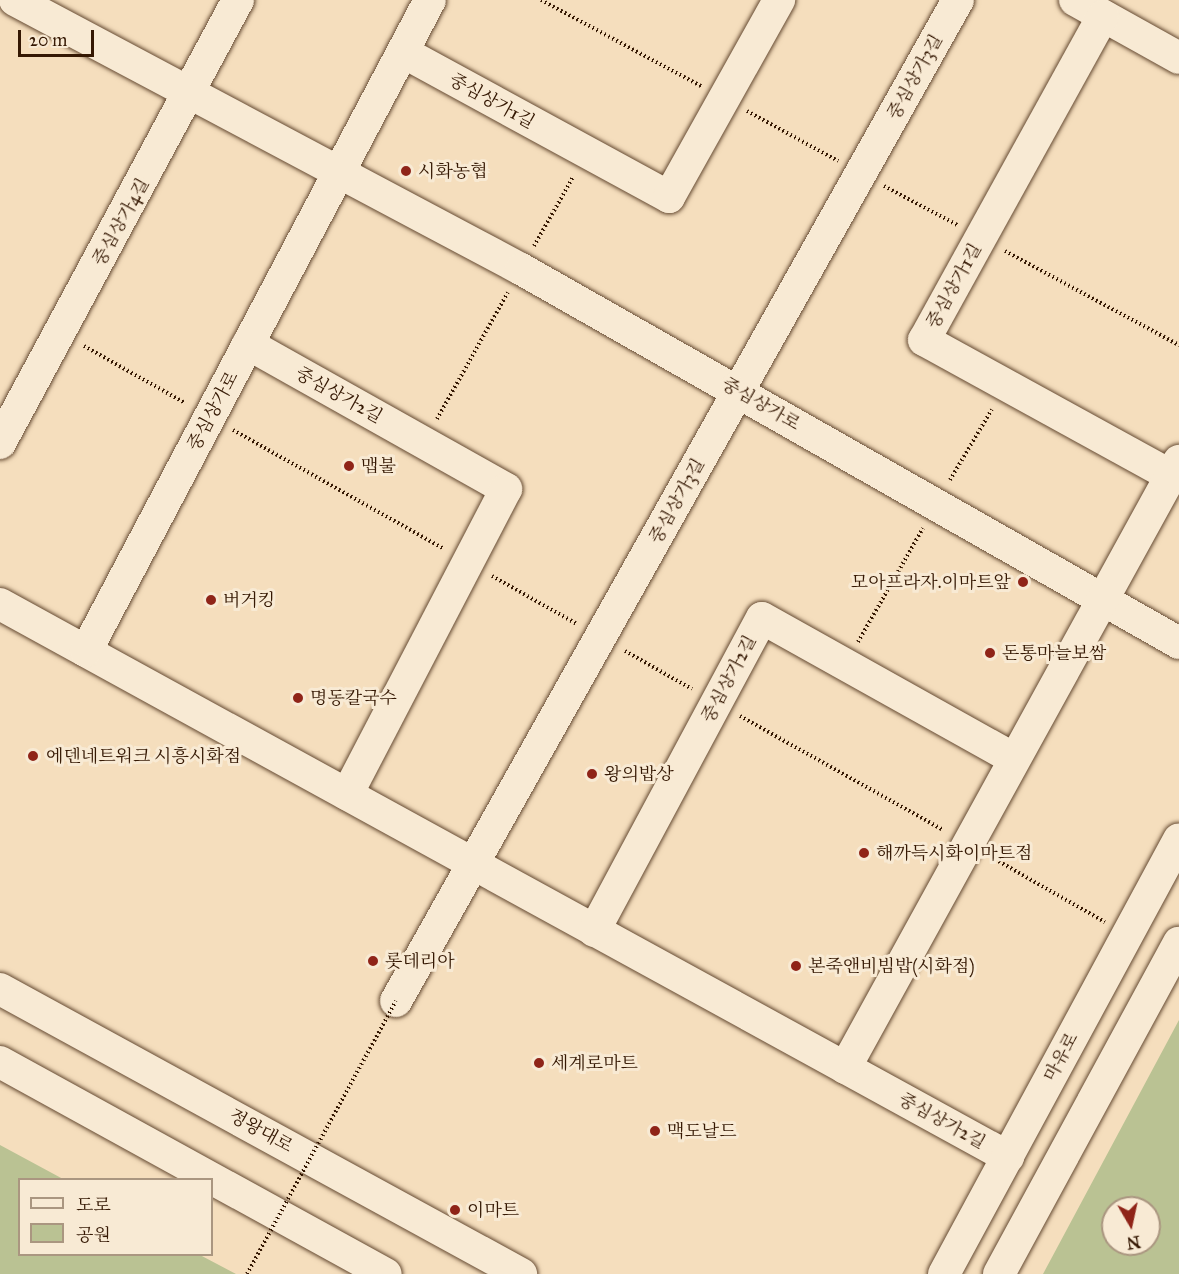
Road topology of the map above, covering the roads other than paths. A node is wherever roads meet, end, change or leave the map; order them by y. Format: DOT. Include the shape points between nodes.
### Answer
graph roads {
  1 [pos="15,0"];
  2 [pos="238,0"];
  3 [pos="430,0"];
  4 [pos="779,0"];
  5 [pos="958,0"];
  6 [pos="1075,0"];
  7 [pos="1103,16"];
  8 [pos="403,52"];
  9 [pos="1179,58"];
  10 [pos="191,93"];
  11 [pos="339,171"];
  12 [pos="248,344"];
  13 [pos="738,391"];
  14 [pos="0,443"];
  15 [pos="1175,469"];
  16 [pos="1105,601"];
  17 [pos="0,603"];
  18 [pos="1179,643"];
  19 [pos="86,651"];
  20 [pos="1014,759"];
  21 [pos="347,794"];
  22 [pos="1179,839"];
  23 [pos="473,864"];
  24 [pos="594,931"];
  25 [pos="1179,943"];
  26 [pos="0,989"];
  27 [pos="396,1001"];
  28 [pos="0,1062"];
  29 [pos="845,1068"];
  30 [pos="1008,1157"];
  31 [pos="211,1178"];
  32 [pos="213,1179"];
  33 [pos="386,1274"];
  34 [pos="521,1274"];
  35 [pos="944,1274"];
  36 [pos="999,1274"];
  1 -- 10 [label="street, 중심상가로"];
  2 -- 10 [label="street, 중심상가4길"];
  3 -- 8 [label="street, 중심상가로"];
  4 -- 8 [label="street, 중심상가1길" via="669,197"];
  5 -- 13 [label="street, 중심상가3길"];
  6 -- 7 [label="street"];
  7 -- 9 [label="street"];
  7 -- 15 [label="street, 중심상가1길" via="924,340"];
  8 -- 11 [label="street, 중심상가로"];
  10 -- 11 [label="street, 중심상가로"];
  10 -- 14 [label="street, 중심상가4길"];
  11 -- 12 [label="street, 중심상가로"];
  11 -- 13 [label="street, 중심상가로"];
  12 -- 19 [label="street, 중심상가로"];
  12 -- 21 [label="street, 중심상가2길" via="506,489"];
  13 -- 16 [label="street, 중심상가로"];
  13 -- 23 [label="street, 중심상가3길"];
  15 -- 16 [label="street, 중심상가1길"];
  16 -- 18 [label="street, 중심상가로"];
  16 -- 20 [label="street"];
  17 -- 19 [label="street, 중심상가2길"];
  19 -- 21 [label="street, 중심상가2길"];
  20 -- 24 [label="street, 중심상가2길" via="762,618"];
  20 -- 29 [label="street"];
  21 -- 23 [label="street, 중심상가2길"];
  22 -- 30 [label="street, 마유로"];
  23 -- 24 [label="street, 중심상가2길"];
  23 -- 27 [label="street, 중심상가3길"];
  24 -- 29 [label="street, 중심상가2길"];
  25 -- 36 [label="street"];
  26 -- 34 [label="street, 정왕대로"];
  28 -- 31 [label="street"];
  29 -- 30 [label="street, 중심상가2길"];
  30 -- 35 [label="street, 마유로"];
  32 -- 33 [label="street"];
}
